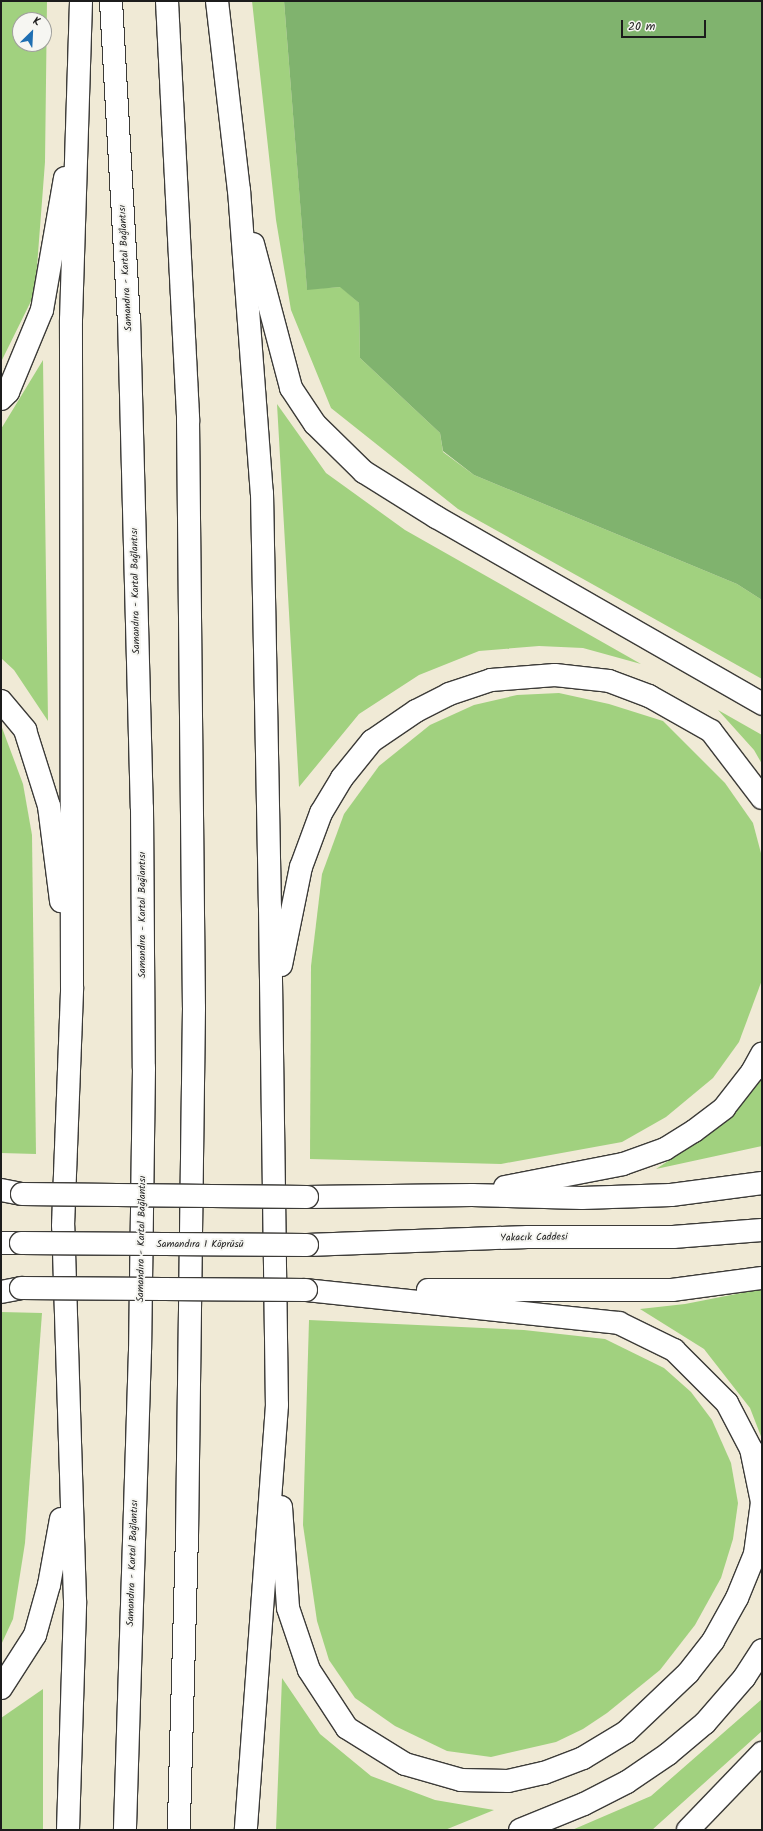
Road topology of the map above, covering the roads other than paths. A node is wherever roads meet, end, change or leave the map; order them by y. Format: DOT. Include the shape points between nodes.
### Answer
graph roads {
  1 [pos="81,1"];
  2 [pos="111,1"];
  3 [pos="167,1"];
  4 [pos="217,1"];
  5 [pos="81,62"];
  6 [pos="239,190"];
  7 [pos="1,399"];
  8 [pos="1,701"];
  9 [pos="762,704"];
  10 [pos="762,798"];
  11 [pos="72,987"];
  12 [pos="271,1036"];
  13 [pos="762,1054"];
  14 [pos="762,1183"];
  15 [pos="1,1190"];
  16 [pos="1,1194"];
  17 [pos="22,1194"];
  18 [pos="472,1195"];
  19 [pos="762,1230"];
  20 [pos="11,1243"];
  21 [pos="307,1246"];
  22 [pos="762,1278"];
  23 [pos="8,1289"];
  24 [pos="306,1290"];
  25 [pos="67,1400"];
  26 [pos="277,1405"];
  27 [pos="762,1650"];
  28 [pos="1,1688"];
  29 [pos="762,1753"];
  30 [pos="68,1830"];
  31 [pos="126,1830"];
  32 [pos="180,1830"];
  33 [pos="246,1830"];
  34 [pos="520,1830"];
  35 [pos="688,1830"];
  1 -- 5 [label="main road"];
  2 -- 31 [label="main road, Samandıra - Kartal Bağlantısı" via="129,318 142,808 144,1068 140,1342"];
  3 -- 32 [label="main road" via="188,419 194,1008"];
  4 -- 6 [label="main road"];
  5 -- 7 [label="main road" via="64,184 42,310 8,392"];
  5 -- 11 [label="main road" via="71,328"];
  6 -- 9 [label="main road" via="291,388 315,424 364,472"];
  6 -- 12 [label="main road" via="262,493"];
  8 -- 11 [label="main road" via="25,730 49,806"];
  10 -- 12 [label="main road" via="711,731 649,696 609,682 555,675 491,680 449,694 416,711 372,741 342,778 321,813 301,867 284,946"];
  11 -- 25 [label="main road" via="64,1226"];
  12 -- 26 [label="main road"];
  13 -- 18 [label="main road" via="752,1072 724,1108 665,1149 623,1164"];
  14 -- 18 [label="main road" via="671,1195 582,1198"];
  15 -- 17 [label="main road"];
  16 -- 17 [label="main road"];
  17 -- 18 [label="main road, bridge" via="307,1197"];
  19 -- 21 [label="main road, Yakacık Caddesi" via="673,1237 528,1237"];
  20 -- 21 [label="main road, Samandıra 1 Köprüsü, bridge"];
  22 -- 24 [label="main road" via="672,1290"];
  23 -- 24 [label="main road, bridge"];
  24 -- 26 [label="main road" via="619,1323 674,1350 726,1403 751,1449 762,1502 755,1554 737,1598 712,1641 688,1673 626,1732 582,1758 544,1773 508,1781 461,1780 405,1764 347,1728 309,1670 288,1608"];
  25 -- 28 [label="main road" via="60,1532 49,1585 35,1635"];
  25 -- 30 [label="main road" via="75,1601"];
  26 -- 33 [label="main road"];
  27 -- 34 [label="main road" via="744,1678 705,1723 668,1754 627,1782 584,1804"];
  29 -- 35 [label="main road"];
}
